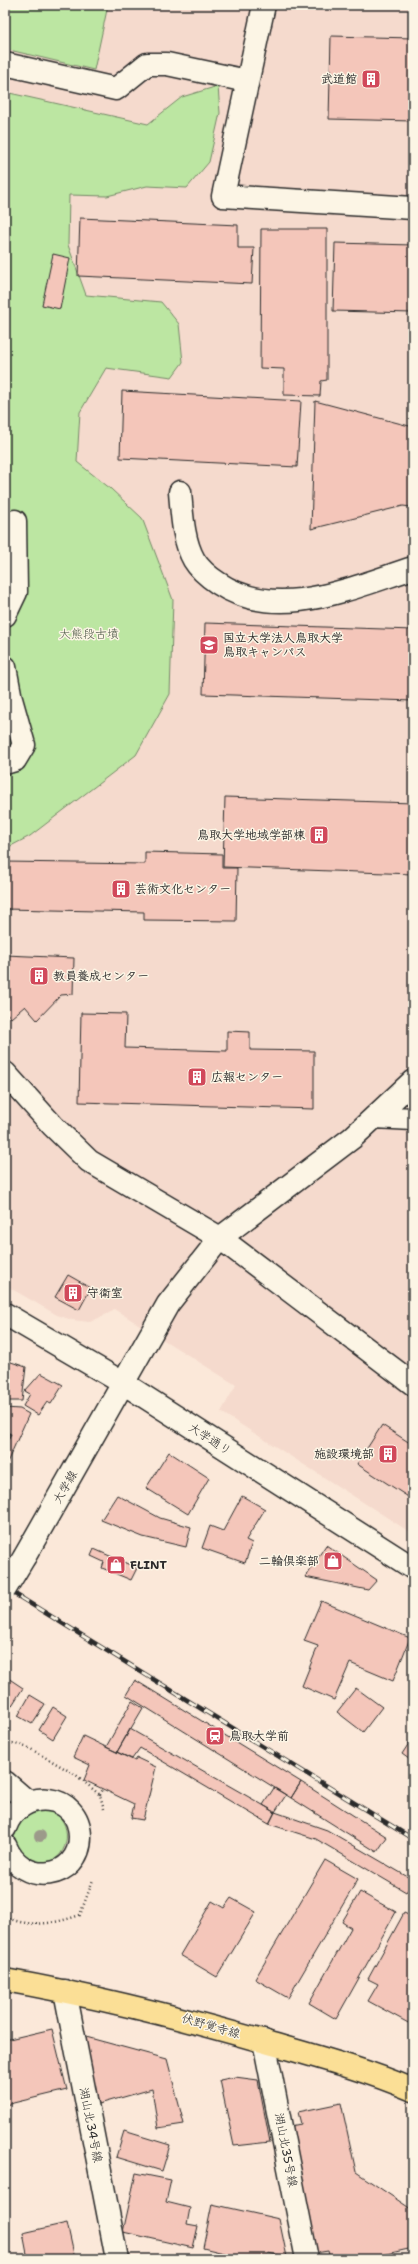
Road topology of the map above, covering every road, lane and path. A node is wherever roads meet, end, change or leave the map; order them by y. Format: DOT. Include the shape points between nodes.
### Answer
graph roads {
  1 [pos="264,5"];
  2 [pos="5,64"];
  3 [pos="248,81"];
  4 [pos="413,208"];
  5 [pos="180,492"];
  6 [pos="5,525"];
  7 [pos="413,568"];
  8 [pos="5,615"];
  9 [pos="5,667"];
  10 [pos="5,763"];
  11 [pos="5,1073"];
  12 [pos="413,1081"];
  13 [pos="375,1117"];
  14 [pos="413,1119"];
  15 [pos="220,1238"];
  16 [pos="5,1314"];
  17 [pos="123,1383"];
  18 [pos="413,1384"];
  19 [pos="413,1568"];
  20 [pos="5,1589"];
  21 [pos="5,1782"];
  22 [pos="103,1789"];
  23 [pos="100,1795"];
  24 [pos="27,1801"];
  25 [pos="5,1828"];
  26 [pos="5,1845"];
  27 [pos="5,1980"];
  28 [pos="65,1991"];
  29 [pos="264,2042"];
  30 [pos="413,2090"];
  31 [pos="117,2259"];
  32 [pos="307,2259"];
  1 -- 3 [label="street"];
  2 -- 3 [label="street" via="116,89 147,64 167,64"];
  3 -- 4 [label="street" via="223,196"];
  5 -- 7 [label="street" via="183,520 194,560 205,574 241,596 286,602 347,589"];
  6 -- 8 [label="street" via="15,521 16,592"];
  9 -- 10 [label="street" via="24,745 15,760"];
  11 -- 15 [label="street" via="89,1161"];
  12 -- 13 [label="street, 大学線"];
  13 -- 14 [label="street"];
  13 -- 15 [label="street, 大学線" via="352,1138"];
  15 -- 17 [label="street, 大学線" via="168,1304"];
  15 -- 18 [label="street"];
  16 -- 17 [label="street, 大学通り"];
  17 -- 19 [label="street, 大学通り"];
  17 -- 20 [label="street, 大学線, bridge"];
  21 -- 24 [label="street"];
  22 -- 23 [label="path"];
  24 -- 25 [label="street" via="16,1808"];
  24 -- 26 [label="street" via="53,1800 72,1814 78,1824 80,1836 75,1854 64,1868 41,1875 17,1866"];
  27 -- 28 [label="main road, 伏野覚寺線"];
  28 -- 29 [label="main road, 伏野覚寺線" via="173,2015"];
  28 -- 31 [label="street, 湖山北34号線"];
  29 -- 30 [label="main road, 伏野覚寺線" via="374,2074"];
  29 -- 32 [label="street, 湖山北35号線"];
}
